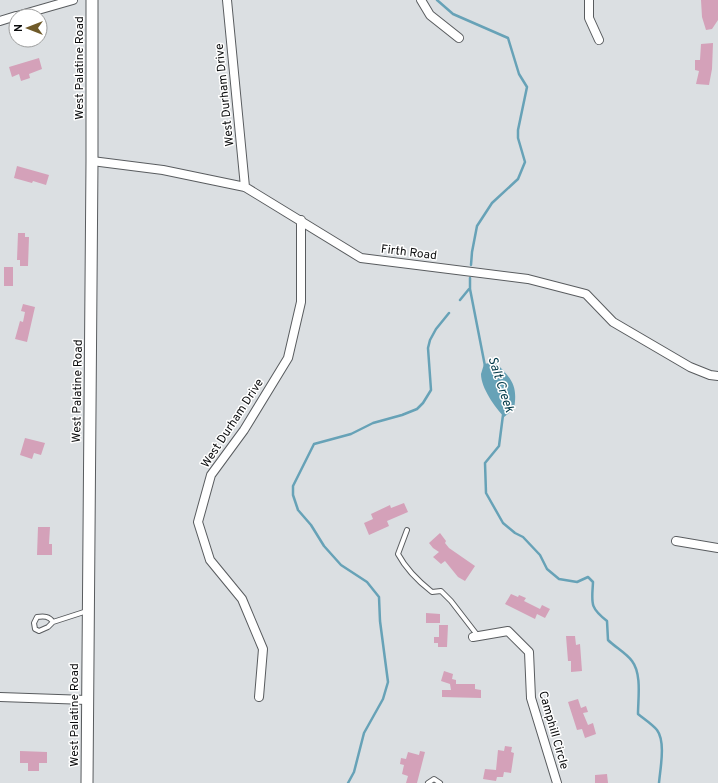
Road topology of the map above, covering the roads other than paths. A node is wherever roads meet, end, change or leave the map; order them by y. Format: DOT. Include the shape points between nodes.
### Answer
graph roads {
  1 [pos="72,0"];
  2 [pos="92,0"];
  3 [pos="227,0"];
  4 [pos="421,0"];
  5 [pos="589,0"];
  6 [pos="44,8"];
  7 [pos="459,38"];
  8 [pos="599,40"];
  9 [pos="92,161"];
  10 [pos="245,187"];
  11 [pos="301,220"];
  12 [pos="718,376"];
  13 [pos="407,530"];
  14 [pos="676,541"];
  15 [pos="718,548"];
  16 [pos="88,611"];
  17 [pos="53,622"];
  18 [pos="476,637"];
  19 [pos="0,697"];
  20 [pos="259,697"];
  21 [pos="87,700"];
  22 [pos="86,783"];
  23 [pos="428,783"];
  24 [pos="440,783"];
  25 [pos="557,783"];
  1 -- 6 [label="street"];
  2 -- 9 [label="main road, West Palatine Road"];
  3 -- 10 [label="street, West Durham Drive"];
  4 -- 7 [label="street" via="430,15"];
  5 -- 8 [label="street" via="589,18"];
  9 -- 10 [label="street, Firth Road" via="163,170"];
  9 -- 16 [label="main road, West Palatine Road"];
  10 -- 11 [label="street, Firth Road"];
  11 -- 12 [label="street, Firth Road" via="361,258 528,279 586,294 613,322 690,367"];
  11 -- 20 [label="street, West Durham Drive" via="301,302 288,358 244,430 211,475 198,522 210,560 242,599 262,649"];
  13 -- 18 [label="lane" via="398,554 404,566 432,592 441,591 451,600"];
  14 -- 15 [label="street"];
  16 -- 17 [label="lane"];
  16 -- 21 [label="main road, West Palatine Road"];
  17 -- 17 [label="lane" via="40,631 35,629 37,617 44,616"];
  18 -- 25 [label="street, Camphill Circle" via="508,631 529,652 531,698"];
  19 -- 21 [label="street"];
  21 -- 22 [label="main road, West Palatine Road"];
  23 -- 24 [label="lane" via="434,779"];
}
